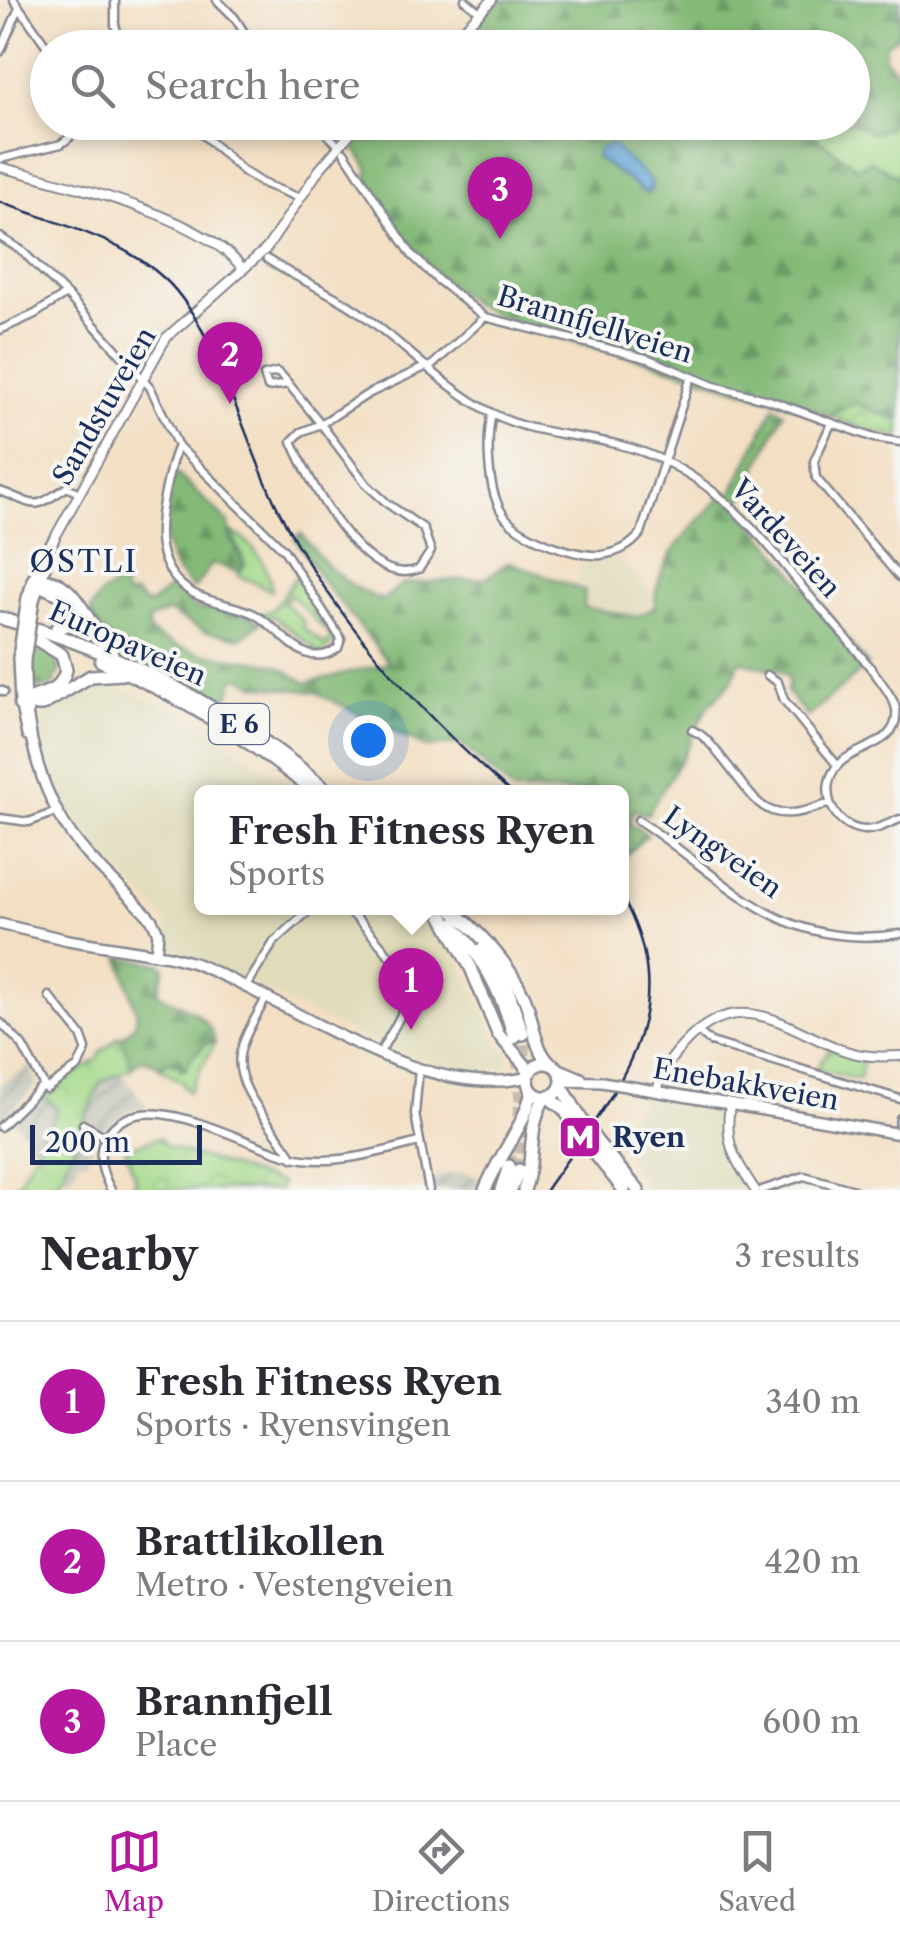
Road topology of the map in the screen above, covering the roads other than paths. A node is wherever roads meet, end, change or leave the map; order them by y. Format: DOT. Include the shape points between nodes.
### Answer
graph roads {
  1 [pos="115,0"];
  2 [pos="217,0"];
  3 [pos="465,0"];
  4 [pos="492,0"];
  5 [pos="16,4"];
  6 [pos="480,12"];
  7 [pos="35,30"];
  8 [pos="118,30"];
  9 [pos="243,30"];
  10 [pos="462,30"];
  11 [pos="0,52"];
  12 [pos="66,140"];
  13 [pos="208,140"];
  14 [pos="333,140"];
  15 [pos="347,140"];
  16 [pos="341,148"];
  17 [pos="0,159"];
  18 [pos="0,167"];
  19 [pos="300,198"];
  20 [pos="0,237"];
  21 [pos="267,260"];
  22 [pos="243,269"];
  23 [pos="66,294"];
  24 [pos="485,317"];
  25 [pos="0,330"];
  26 [pos="428,367"];
  27 [pos="691,376"];
  28 [pos="142,378"];
  29 [pos="289,384"];
  30 [pos="492,414"];
  31 [pos="321,424"];
  32 [pos="831,424"];
  33 [pos="900,442"];
  34 [pos="178,446"];
  35 [pos="666,460"];
  36 [pos="0,491"];
  37 [pos="79,493"];
  38 [pos="53,540"];
  39 [pos="900,578"];
  40 [pos="38,581"];
  41 [pos="0,618"];
  42 [pos="0,626"];
  43 [pos="21,628"];
  44 [pos="57,628"];
  45 [pos="106,647"];
  46 [pos="118,660"];
  47 [pos="128,675"];
  48 [pos="767,675"];
  49 [pos="25,704"];
  50 [pos="692,730"];
  51 [pos="837,765"];
  52 [pos="304,785"];
  53 [pos="320,785"];
  54 [pos="830,803"];
  55 [pos="58,811"];
  56 [pos="0,818"];
  57 [pos="900,819"];
  58 [pos="638,820"];
  59 [pos="302,915"];
  60 [pos="352,915"];
  61 [pos="447,915"];
  62 [pos="449,915"];
  63 [pos="452,915"];
  64 [pos="0,924"];
  65 [pos="900,934"];
  66 [pos="160,955"];
  67 [pos="245,988"];
  68 [pos="49,996"];
  69 [pos="266,998"];
  70 [pos="0,1022"];
  71 [pos="697,1032"];
  72 [pos="518,1036"];
  73 [pos="380,1053"];
  74 [pos="900,1056"];
  75 [pos="419,1069"];
  76 [pos="558,1074"];
  77 [pos="530,1082"];
  78 [pos="45,1087"];
  79 [pos="657,1091"];
  80 [pos="547,1097"];
  81 [pos="900,1099"];
  82 [pos="730,1104"];
  83 [pos="900,1118"];
  84 [pos="578,1123"];
  85 [pos="82,1124"];
  86 [pos="0,1127"];
  87 [pos="899,1134"];
  88 [pos="106,1137"];
  89 [pos="419,1142"];
  90 [pos="594,1146"];
  91 [pos="293,1158"];
  92 [pos="111,1190"];
  93 [pos="428,1190"];
  94 [pos="485,1190"];
  95 [pos="500,1190"];
  96 [pos="511,1190"];
  97 [pos="524,1190"];
  98 [pos="624,1190"];
  99 [pos="638,1190"];
  100 [pos="758,1190"];
  101 [pos="854,1190"];
  1 -- 8 [label="street"];
  2 -- 9 [label="street"];
  3 -- 6 [label="street"];
  4 -- 6 [label="street"];
  5 -- 7 [label="street"];
  5 -- 11 [label="street"];
  6 -- 10 [label="street"];
  12 -- 17 [label="street"];
  13 -- 19 [label="street" via="243,172"];
  14 -- 16 [label="street, Brannfjellveien"];
  15 -- 16 [label="street, Sandstuveien"];
  16 -- 19 [label="street, Sandstuveien"];
  16 -- 24 [label="street, Brannfjellveien" via="412,254"];
  18 -- 22 [label="street" via="155,213"];
  19 -- 22 [label="street, Sandstuveien" via="275,238"];
  20 -- 23 [label="street"];
  21 -- 26 [label="street, Vardeveien" via="328,291"];
  22 -- 28 [label="street, Sandstuveien" via="172,332"];
  23 -- 25 [label="street"];
  23 -- 28 [label="street"];
  24 -- 26 [label="street"];
  24 -- 27 [label="street, Brannfjellveien"];
  26 -- 30 [label="street, Vardeveien"];
  26 -- 31 [label="street"];
  27 -- 32 [label="street, Brannfjellveien"];
  27 -- 35 [label="street"];
  28 -- 34 [label="street"];
  28 -- 37 [label="street, Sandstuveien"];
  29 -- 31 [label="street"];
  30 -- 35 [label="street, Vardeveien"];
  30 -- 35 [label="street" via="492,473 502,514 528,536 580,551 609,553 638,538"];
  31 -- 31 [label="street" via="367,484 426,531 431,551 419,569 403,572 383,564 350,538 322,502 292,441"];
  32 -- 33 [label="street, Brannfjellveien"];
  32 -- 39 [label="street" via="814,461 816,478"];
  34 -- 34 [label="street" via="298,570 341,638 338,648 323,657 304,653 256,615 188,589 172,571 160,546 159,515"];
  35 -- 51 [label="street, Vardeveien" via="742,516 892,698 896,719 890,733"];
  36 -- 37 [label="street" via="32,506 68,488"];
  37 -- 38 [label="street, Sandstuveien"];
  38 -- 40 [label="main road, Sandstuveien"];
  40 -- 44 [label="highway" via="76,606 74,623"];
  40 -- 45 [label="highway, E 6" via="77,598"];
  40 -- 49 [label="main road, Sandstuveien, bridge" via="22,659"];
  41 -- 43 [label="highway, Europaveien / E 6"];
  42 -- 43 [label="highway, Europaveien / E 6"];
  43 -- 44 [label="highway, E 6"];
  43 -- 46 [label="highway, Europaveien / E 6"];
  43 -- 47 [label="highway, Europaveien / E 6"];
  43 -- 49 [label="highway, E 6" via="62,655 66,670 58,688"];
  44 -- 45 [label="highway, E 6"];
  45 -- 46 [label="highway, E 6"];
  46 -- 53 [label="highway, Europaveien / E 6" via="220,712"];
  47 -- 49 [label="highway" via="91,676 42,705"];
  47 -- 52 [label="highway, Europaveien / E 6" via="239,737"];
  48 -- 51 [label="street"];
  49 -- 55 [label="main road, Sandstuveien" via="32,747"];
  50 -- 54 [label="street" via="772,813 796,814"];
  51 -- 54 [label="street" via="828,785"];
  54 -- 57 [label="street" via="844,822 862,830"];
  55 -- 56 [label="street" via="29,822"];
  55 -- 66 [label="main road, Sandstuveien" via="87,854 152,920"];
  58 -- 65 [label="street, Lyngveien" via="774,917 830,935"];
  59 -- 67 [label="street" via="268,949"];
  60 -- 73 [label="street" via="408,986"];
  61 -- 77 [label="highway" via="498,1034"];
  62 -- 72 [label="highway" via="496,968 513,1002"];
  63 -- 76 [label="highway" via="485,939 504,964 524,997 537,1044"];
  64 -- 66 [label="main road"];
  66 -- 67 [label="main road"];
  67 -- 69 [label="main road"];
  68 -- 78 [label="street" via="86,1049 78,1068"];
  69 -- 73 [label="main road"];
  69 -- 91 [label="street" via="242,1048 240,1070"];
  70 -- 78 [label="street" via="22,1044"];
  71 -- 74 [label="street" via="725,1018 760,1015 852,1053"];
  71 -- 79 [label="street" via="664,1066"];
  71 -- 81 [label="street" via="711,1042"];
  73 -- 75 [label="main road"];
  75 -- 77 [label="main road"];
  75 -- 89 [label="street"];
  76 -- 77 [label="highway" via="540,1064"];
  76 -- 79 [label="main road, Enebakkveien, bridge"];
  76 -- 80 [label="highway"];
  76 -- 84 [label="highway"];
  77 -- 80 [label="highway"];
  77 -- 94 [label="highway" via="523,1120"];
  78 -- 86 [label="street"];
  79 -- 82 [label="main road, Enebakkveien"];
  80 -- 84 [label="highway"];
  80 -- 97 [label="highway" via="534,1118"];
  82 -- 87 [label="main road, Enebakkveien"];
  82 -- 100 [label="street" via="730,1146"];
  83 -- 87 [label="street"];
  84 -- 90 [label="highway, bridge"];
  85 -- 88 [label="street"];
  88 -- 91 [label="street" via="129,1116 157,1114"];
  88 -- 92 [label="street" via="102,1166"];
  89 -- 91 [label="street" via="334,1158"];
  89 -- 93 [label="street"];
  90 -- 98 [label="highway"];
  90 -- 99 [label="highway"];
  95 -- 96 [label="highway" via="514,1168"];
  100 -- 101 [label="street" via="804,1176"];
}
